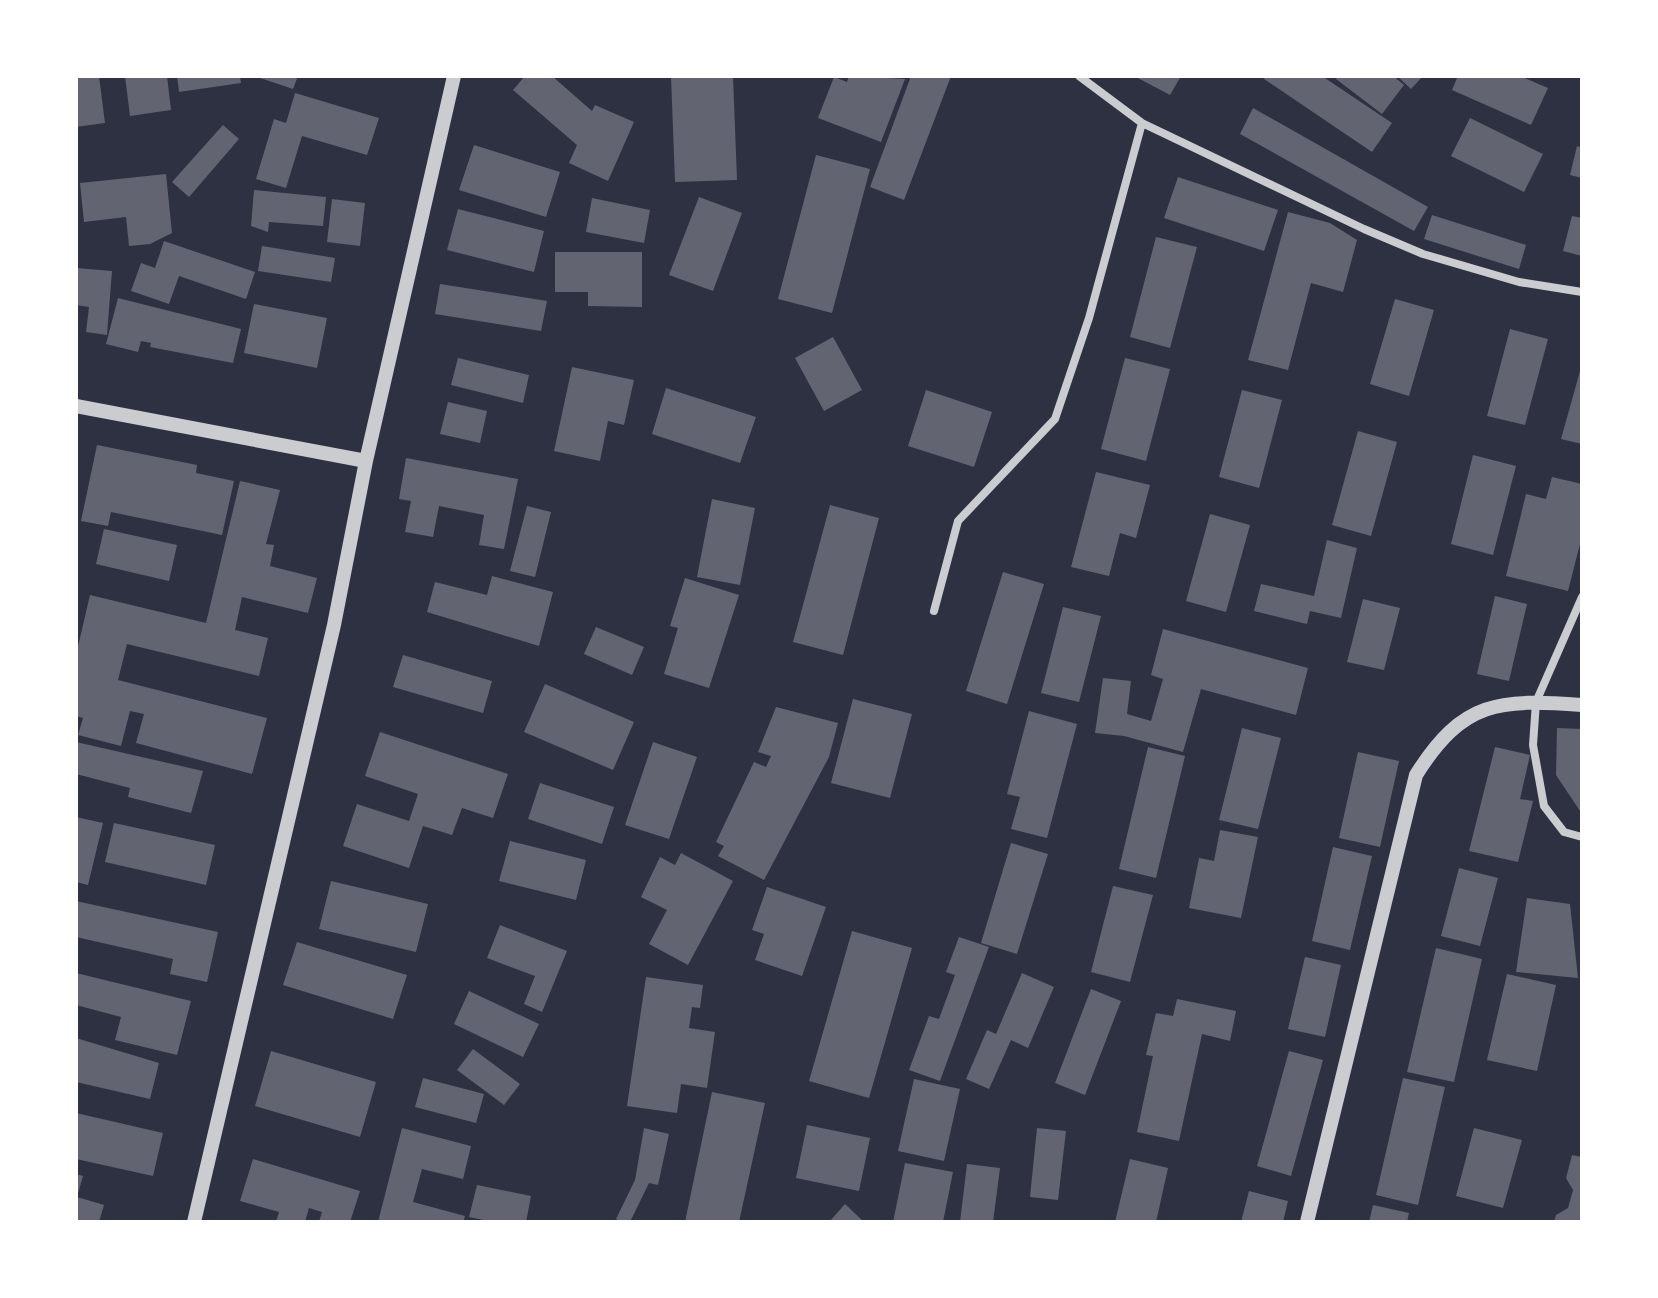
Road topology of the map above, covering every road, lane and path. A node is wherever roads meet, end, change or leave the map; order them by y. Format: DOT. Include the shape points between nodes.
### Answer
graph roads {
  1 [pos="454,76"];
  2 [pos="1079,76"];
  3 [pos="1142,123"];
  4 [pos="1582,292"];
  5 [pos="76,406"];
  6 [pos="366,461"];
  7 [pos="1582,597"];
  8 [pos="934,611"];
  9 [pos="1536,702"];
  10 [pos="1582,705"];
  11 [pos="1582,837"];
  12 [pos="194,1222"];
  13 [pos="1307,1222"];
  1 -- 6 [label="street"];
  2 -- 3 [label="street"];
  3 -- 4 [label="street" via="1423,254 1519,282"];
  3 -- 8 [label="street" via="1089,318 1055,419 958,521"];
  5 -- 6 [label="street"];
  6 -- 12 [label="street" via="330,640"];
  7 -- 9 [label="street"];
  9 -- 10 [label="street"];
  9 -- 11 [label="street" via="1533,745 1544,806 1564,832"];
  9 -- 13 [label="street" via="1500,703 1467,718 1438,741 1416,775"];
}
